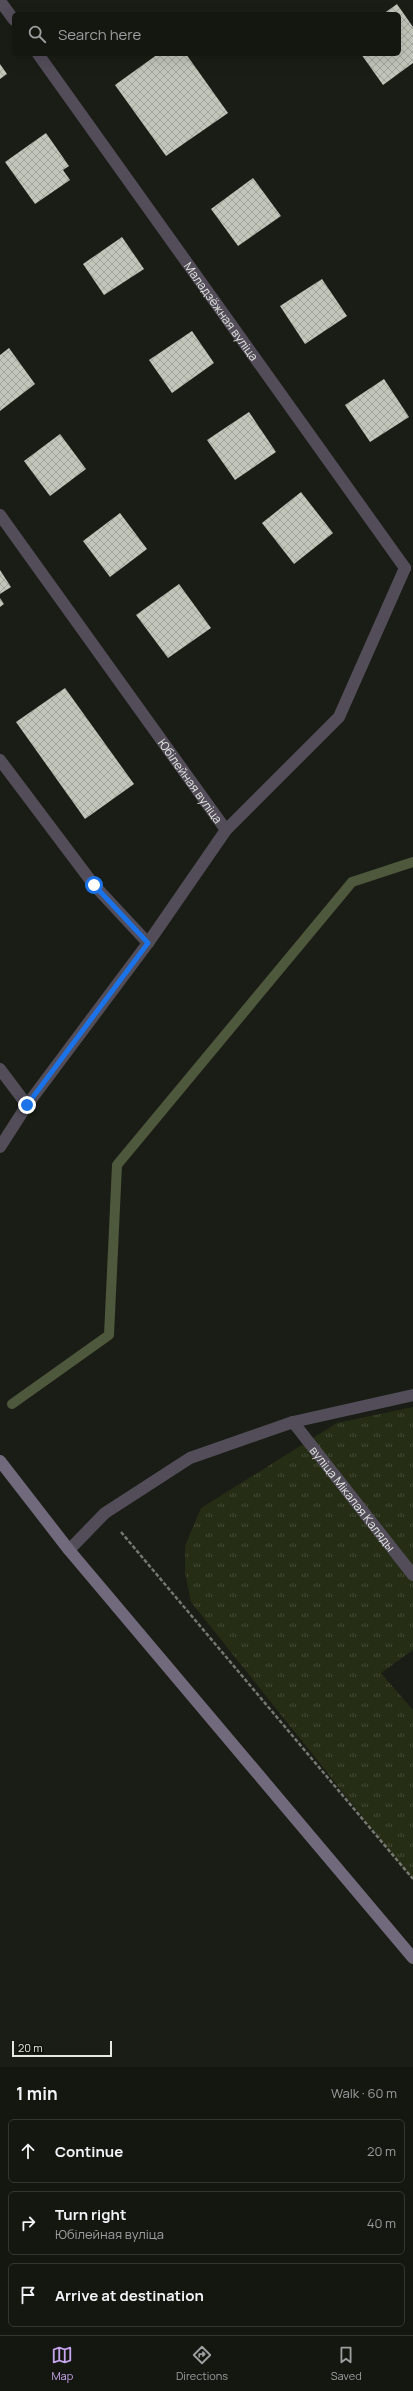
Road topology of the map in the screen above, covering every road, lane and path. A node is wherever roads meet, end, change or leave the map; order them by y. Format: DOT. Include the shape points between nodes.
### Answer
graph roads {
  1 [pos="0,1"];
  2 [pos="12,17"];
  3 [pos="39,56"];
  4 [pos="0,515"];
  5 [pos="409,568"];
  6 [pos="0,760"];
  7 [pos="226,830"];
  8 [pos="148,943"];
  9 [pos="0,1068"];
  10 [pos="27,1105"];
  11 [pos="0,1147"];
  12 [pos="413,1395"];
  13 [pos="293,1422"];
  14 [pos="0,1461"];
  15 [pos="105,1513"];
  16 [pos="69,1550"];
  17 [pos="413,1575"];
  18 [pos="413,1879"];
  19 [pos="413,1958"];
  1 -- 2 [label="street"];
  3 -- 5 [label="street, Маладзёжная вуліца"];
  4 -- 7 [label="street, Юбілейная вуліца"];
  5 -- 7 [label="street" via="339,717"];
  6 -- 8 [label="street" via="94,885"];
  7 -- 8 [label="street, Юбілейная вуліца"];
  8 -- 10 [label="street, Юбілейная вуліца"];
  9 -- 10 [label="street"];
  10 -- 11 [label="street, Юбілейная вуліца"];
  12 -- 13 [label="street"];
  13 -- 15 [label="street" via="190,1458"];
  13 -- 17 [label="street, вуліца Мікалая Каляды"];
  14 -- 16 [label="main road"];
  15 -- 16 [label="street"];
  15 -- 18 [label="path"];
  16 -- 19 [label="main road"];
}
